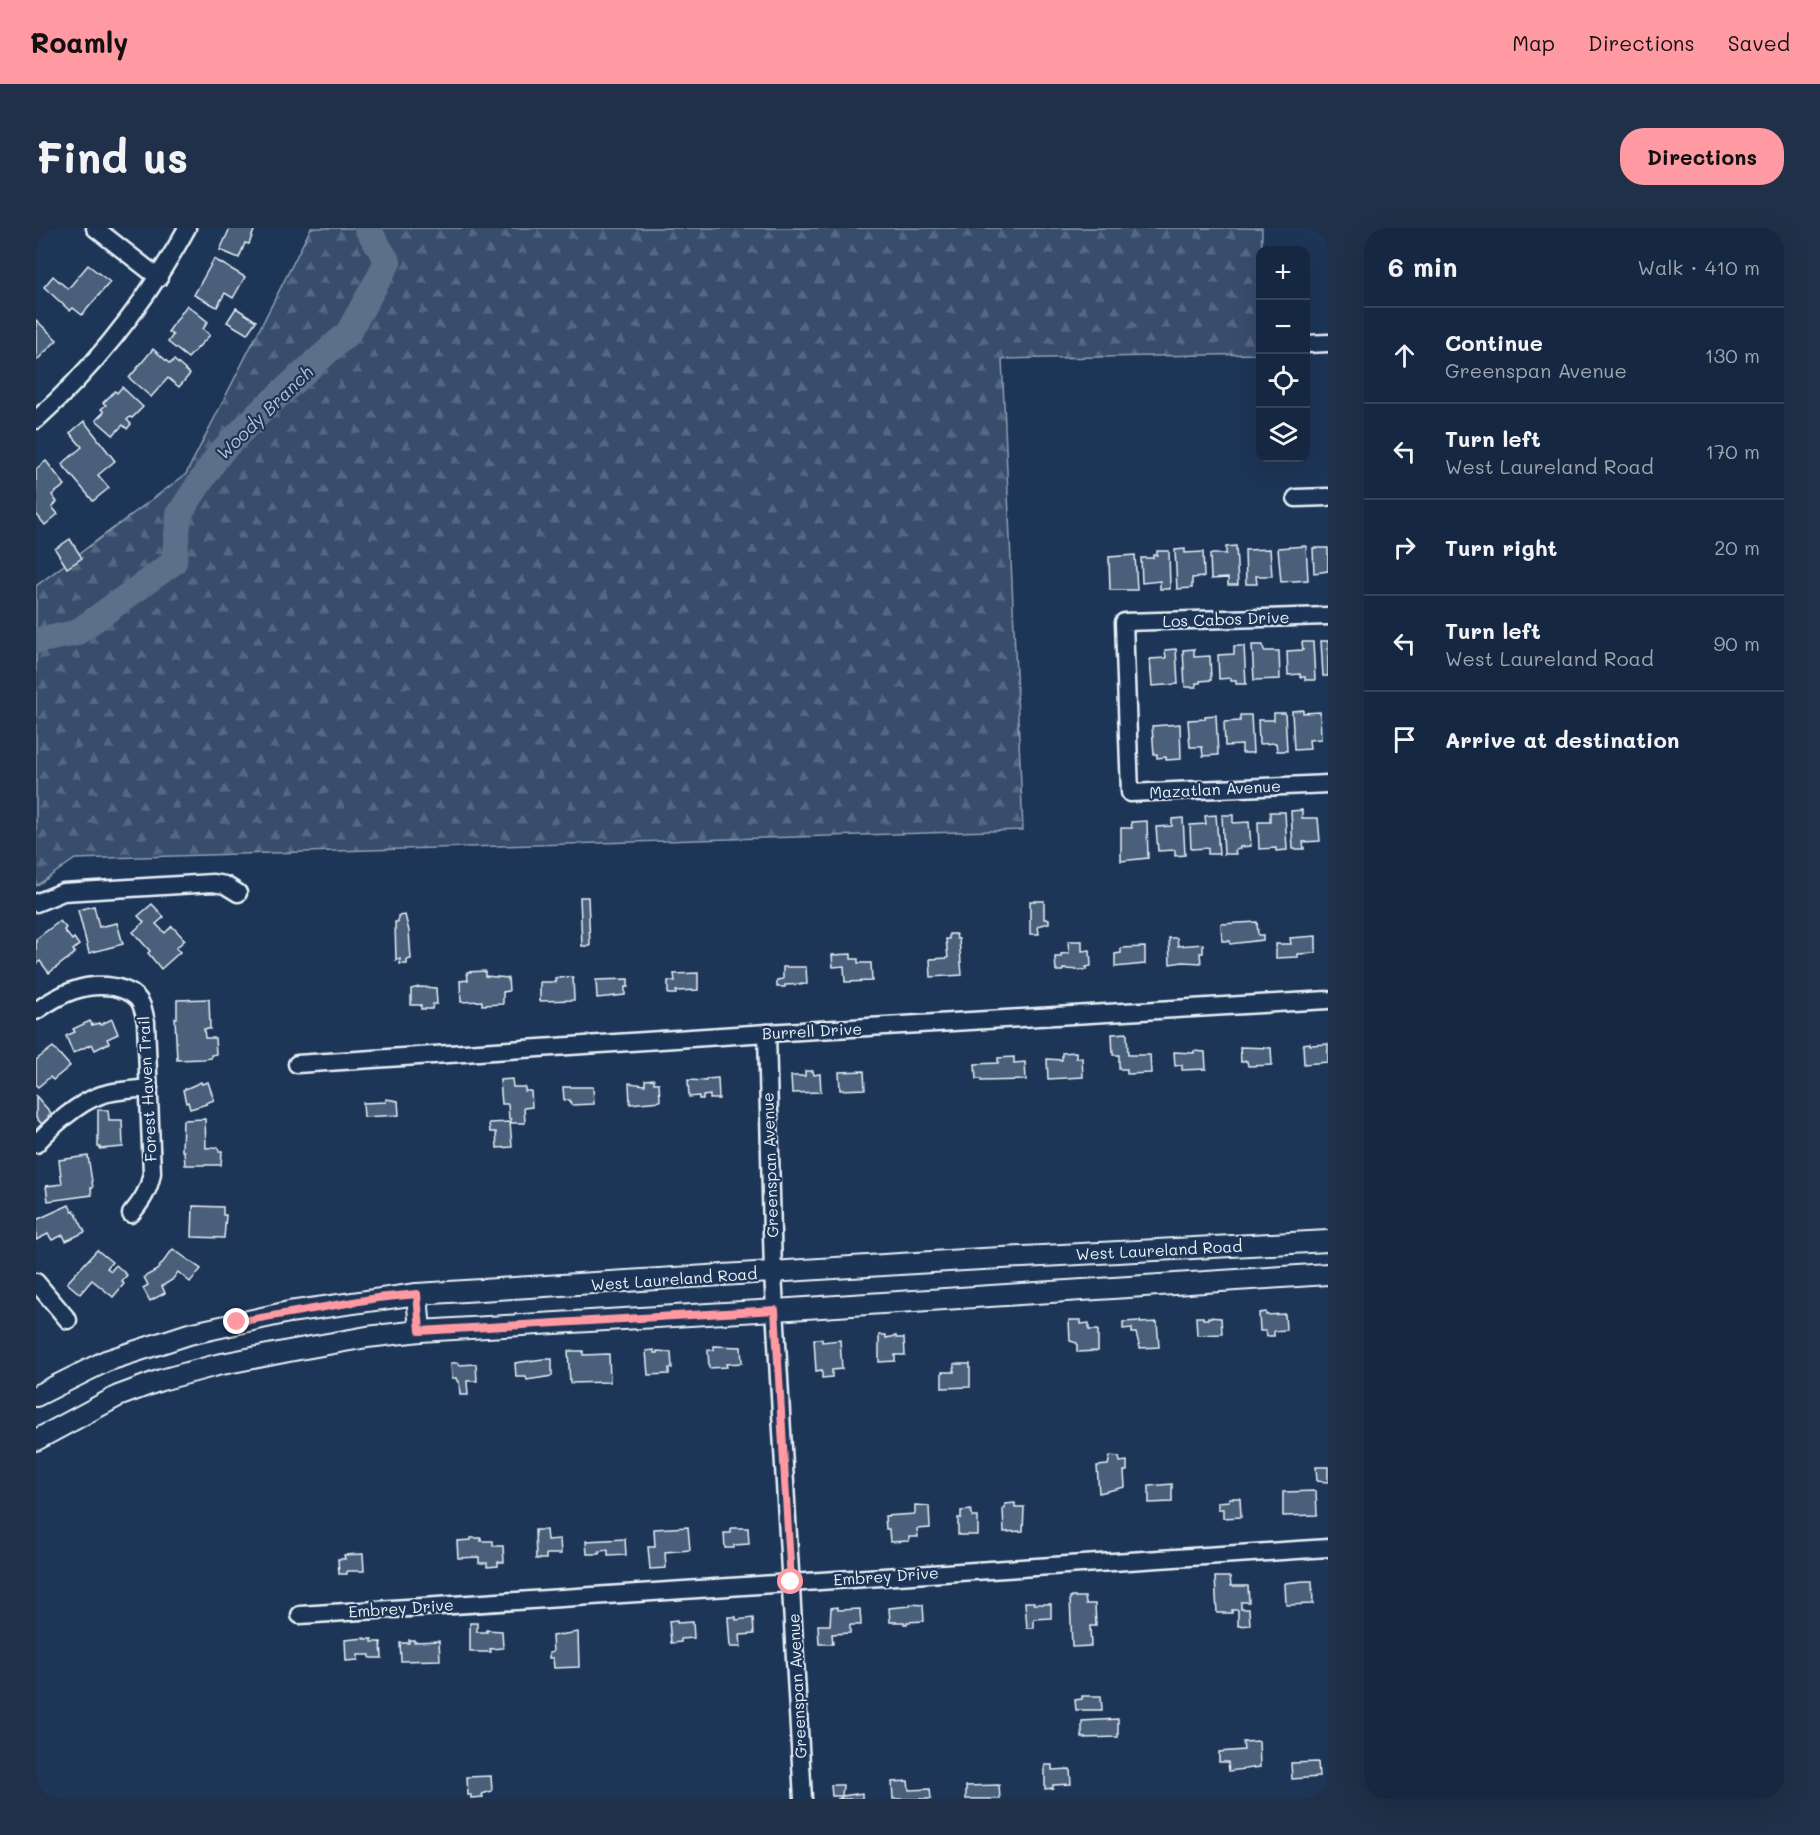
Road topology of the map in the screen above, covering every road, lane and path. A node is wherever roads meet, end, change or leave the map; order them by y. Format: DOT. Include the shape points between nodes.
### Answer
graph roads {
  1 [pos="95,228"];
  2 [pos="187,228"];
  3 [pos="159,278"];
  4 [pos="1328,343"];
  5 [pos="1310,344"];
  6 [pos="36,420"];
  7 [pos="1328,497"];
  8 [pos="1296,498"];
  9 [pos="1328,616"];
  10 [pos="1124,622"];
  11 [pos="1328,784"];
  12 [pos="238,892"];
  13 [pos="36,903"];
  14 [pos="1328,1000"];
  15 [pos="36,1011"];
  16 [pos="767,1034"];
  17 [pos="297,1064"];
  18 [pos="149,1088"];
  19 [pos="36,1144"];
  20 [pos="131,1214"];
  21 [pos="1328,1241"];
  22 [pos="773,1273"];
  23 [pos="1328,1274"];
  24 [pos="36,1282"];
  25 [pos="417,1294"];
  26 [pos="775,1310"];
  27 [pos="68,1320"];
  28 [pos="420,1331"];
  29 [pos="36,1396"];
  30 [pos="39,1431"];
  31 [pos="1328,1548"];
  32 [pos="791,1582"];
  33 [pos="300,1615"];
  34 [pos="803,1799"];
  1 -- 3 [label="street"];
  2 -- 3 [label="street"];
  3 -- 6 [label="street" via="66,393"];
  4 -- 5 [label="street"];
  7 -- 8 [label="street"];
  9 -- 10 [label="street, Los Cabos Drive"];
  10 -- 11 [label="street, Mazatlan Avenue" via="1130,793"];
  12 -- 13 [label="street" via="213,883 63,892"];
  14 -- 16 [label="street, Burrell Drive"];
  15 -- 18 [label="street, Forest Haven Trail" via="81,987 125,989 137,997 146,1022"];
  16 -- 17 [label="street, Burrell Drive"];
  16 -- 22 [label="street, Greenspan Avenue"];
  18 -- 19 [label="street" via="100,1095 49,1129"];
  18 -- 20 [label="street, Forest Haven Trail" via="152,1173 142,1201"];
  21 -- 22 [label="main road, West Laureland Road"];
  22 -- 25 [label="main road, West Laureland Road"];
  22 -- 26 [label="street, Greenspan Avenue"];
  23 -- 26 [label="main road, West Laureland Road"];
  24 -- 27 [label="street"];
  25 -- 28 [label="main road"];
  25 -- 29 [label="main road, West Laureland Road" via="289,1312 189,1334 106,1361"];
  26 -- 28 [label="main road, West Laureland Road"];
  26 -- 32 [label="street, Greenspan Avenue"];
  28 -- 30 [label="main road, West Laureland Road" via="217,1365 161,1380"];
  31 -- 32 [label="street, Embrey Drive"];
  32 -- 33 [label="street, Embrey Drive"];
  32 -- 34 [label="street, Greenspan Avenue"];
}
